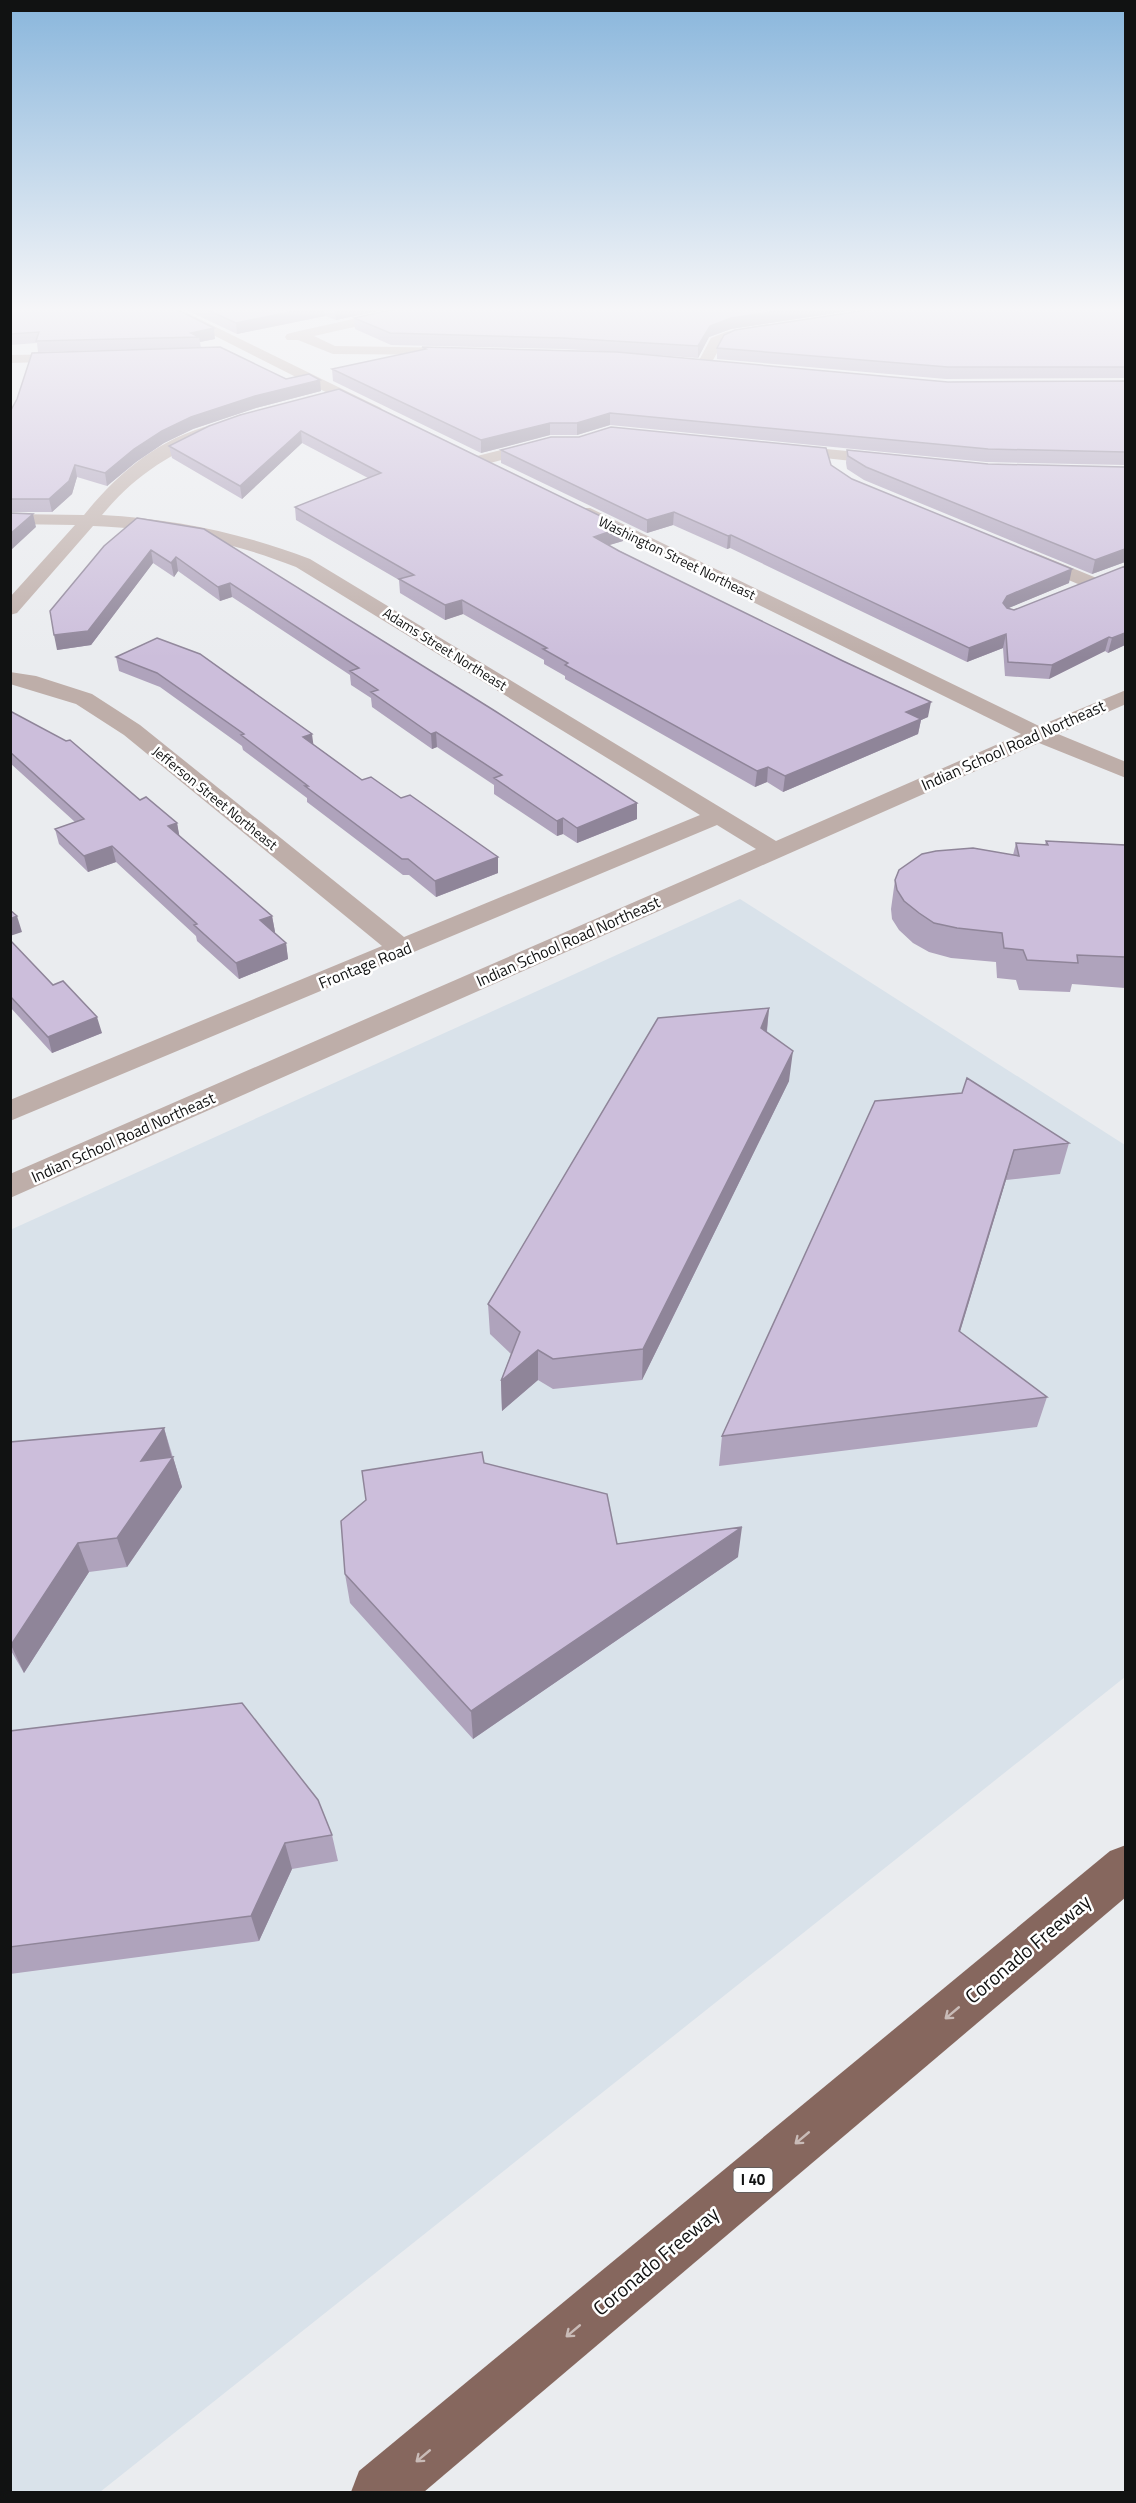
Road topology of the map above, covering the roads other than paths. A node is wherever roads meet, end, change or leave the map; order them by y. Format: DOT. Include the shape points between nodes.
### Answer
graph roads {
  1 [pos="226,425"];
  2 [pos="763,447"];
  3 [pos="458,451"];
  4 [pos="479,461"];
  5 [pos="904,461"];
  6 [pos="564,503"];
  7 [pos="10,519"];
  8 [pos="89,520"];
  9 [pos="1011,549"];
  10 [pos="1114,574"];
  11 [pos="1092,583"];
  12 [pos="1072,591"];
  13 [pos="10,609"];
  14 [pos="10,678"];
  15 [pos="1125,696"];
  16 [pos="1038,734"];
  17 [pos="1125,771"];
  18 [pos="718,816"];
  19 [pos="774,850"];
  20 [pos="402,949"];
  21 [pos="10,1111"];
  22 [pos="10,1186"];
  23 [pos="1125,1867"];
  24 [pos="380,2493"];
  1 -- 8 [label="street" via="190,439 138,468 104,499"];
  2 -- 5 [label="street" via="835,464"];
  3 -- 4 [label="street"];
  4 -- 4 [label="street" via="541,445 561,448 501,472"];
  6 -- 16 [label="street, Washington Street Northeast"];
  7 -- 8 [label="street, Adams Street Northeast"];
  8 -- 13 [label="street"];
  8 -- 18 [label="street, Adams Street Northeast" via="198,531 251,544 303,563"];
  9 -- 11 [label="street"];
  10 -- 11 [label="street"];
  11 -- 12 [label="street"];
  14 -- 20 [label="street, Jefferson Street Northeast" via="84,699 132,730"];
  15 -- 16 [label="street, Indian School Road Northeast"];
  16 -- 17 [label="street, Washington Street Northeast"];
  16 -- 19 [label="street, Indian School Road Northeast"];
  18 -- 19 [label="street, Adams Street Northeast"];
  18 -- 20 [label="street, Frontage Road"];
  19 -- 22 [label="street, Indian School Road Northeast"];
  20 -- 21 [label="street, Frontage Road"];
  23 -- 24 [label="highway, Coronado Freeway / I 40, one-way"];
}
